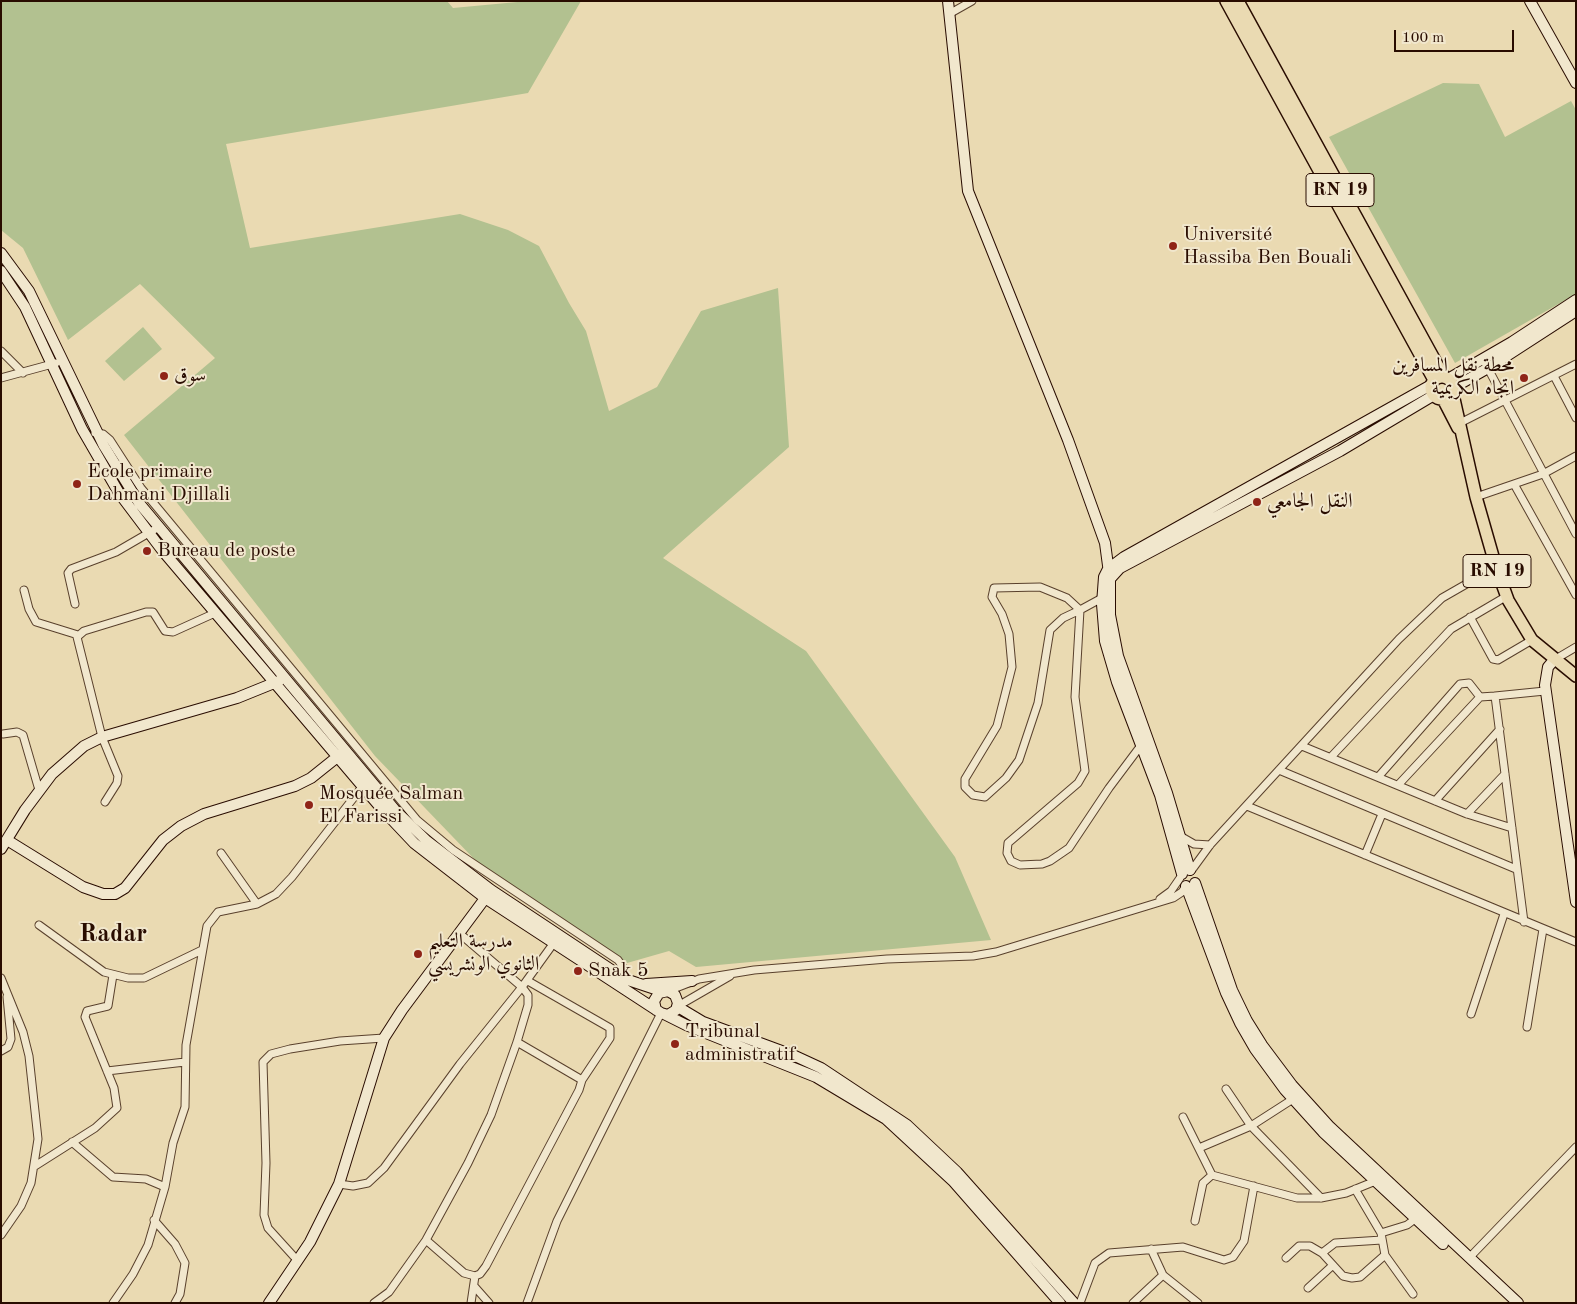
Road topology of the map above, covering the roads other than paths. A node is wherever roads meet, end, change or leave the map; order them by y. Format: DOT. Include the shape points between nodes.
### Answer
graph roads {
  1 [pos="948,1"];
  2 [pos="972,1"];
  3 [pos="1226,1"];
  4 [pos="1238,1"];
  5 [pos="1530,1"];
  6 [pos="949,14"];
  7 [pos="1571,65"];
  8 [pos="1576,83"];
  9 [pos="1,253"];
  10 [pos="1,271"];
  11 [pos="1574,309"];
  12 [pos="1,351"];
  13 [pos="63,360"];
  14 [pos="1485,364"];
  15 [pos="1576,364"];
  16 [pos="52,365"];
  17 [pos="24,372"];
  18 [pos="1554,376"];
  19 [pos="1,378"];
  20 [pos="1442,387"];
  21 [pos="1505,400"];
  22 [pos="1576,418"];
  23 [pos="1460,423"];
  24 [pos="97,432"];
  25 [pos="86,436"];
  26 [pos="1464,441"];
  27 [pos="1576,456"];
  28 [pos="1542,474"];
  29 [pos="1514,484"];
  30 [pos="1476,497"];
  31 [pos="159,527"];
  32 [pos="149,534"];
  33 [pos="1576,534"];
  34 [pos="1496,567"];
  35 [pos="1109,574"];
  36 [pos="24,590"];
  37 [pos="1576,595"];
  38 [pos="1507,596"];
  39 [pos="1106,597"];
  40 [pos="75,604"];
  41 [pos="1080,610"];
  42 [pos="215,613"];
  43 [pos="1470,617"];
  44 [pos="78,635"];
  45 [pos="1532,640"];
  46 [pos="1576,647"];
  47 [pos="1554,660"];
  48 [pos="293,671"];
  49 [pos="1576,676"];
  50 [pos="284,678"];
  51 [pos="275,684"];
  52 [pos="1545,691"];
  53 [pos="1495,696"];
  54 [pos="1480,697"];
  55 [pos="1500,729"];
  56 [pos="3,734"];
  57 [pos="102,737"];
  58 [pos="1144,741"];
  59 [pos="1302,746"];
  60 [pos="345,750"];
  61 [pos="1331,757"];
  62 [pos="337,758"];
  63 [pos="1279,770"];
  64 [pos="1505,774"];
  65 [pos="1379,776"];
  66 [pos="1399,784"];
  67 [pos="362,787"];
  68 [pos="40,790"];
  69 [pos="1163,794"];
  70 [pos="1435,801"];
  71 [pos="105,802"];
  72 [pos="1247,806"];
  73 [pos="1382,814"];
  74 [pos="1467,814"];
  75 [pos="1512,828"];
  76 [pos="1180,836"];
  77 [pos="4,845"];
  78 [pos="1210,845"];
  79 [pos="221,853"];
  80 [pos="1365,855"];
  81 [pos="1516,868"];
  82 [pos="1187,878"];
  83 [pos="488,894"];
  84 [pos="1576,902"];
  85 [pos="257,904"];
  86 [pos="1504,914"];
  87 [pos="1524,922"];
  88 [pos="38,925"];
  89 [pos="1543,929"];
  90 [pos="459,933"];
  91 [pos="1576,942"];
  92 [pos="553,944"];
  93 [pos="202,950"];
  94 [pos="732,974"];
  95 [pos="113,975"];
  96 [pos="1,978"];
  97 [pos="625,979"];
  98 [pos="692,981"];
  99 [pos="525,984"];
  100 [pos="636,984"];
  101 [pos="6,987"];
  102 [pos="664,991"];
  103 [pos="1229,992"];
  104 [pos="678,1006"];
  105 [pos="661,1013"];
  106 [pos="1471,1014"];
  107 [pos="1527,1027"];
  108 [pos="384,1038"];
  109 [pos="516,1042"];
  110 [pos="1,1051"];
  111 [pos="185,1062"];
  112 [pos="107,1072"];
  113 [pos="582,1080"];
  114 [pos="1226,1089"];
  115 [pos="1293,1099"];
  116 [pos="1182,1117"];
  117 [pos="1251,1126"];
  118 [pos="906,1129"];
  119 [pos="72,1142"];
  120 [pos="1576,1147"];
  121 [pos="1199,1148"];
  122 [pos="35,1166"];
  123 [pos="1212,1175"];
  124 [pos="1379,1179"];
  125 [pos="339,1184"];
  126 [pos="1254,1186"];
  127 [pos="165,1187"];
  128 [pos="1355,1189"];
  129 [pos="1322,1198"];
  130 [pos="1416,1219"];
  131 [pos="154,1220"];
  132 [pos="1195,1221"];
  133 [pos="1,1235"];
  134 [pos="1382,1236"];
  135 [pos="426,1240"];
  136 [pos="1151,1249"];
  137 [pos="1322,1253"];
  138 [pos="1385,1255"];
  139 [pos="1286,1258"];
  140 [pos="1468,1258"];
  141 [pos="297,1260"];
  142 [pos="1333,1265"];
  143 [pos="1163,1275"];
  144 [pos="475,1276"];
  145 [pos="474,1286"];
  146 [pos="1308,1288"];
  147 [pos="1413,1294"];
  148 [pos="382,1301"];
  149 [pos="113,1303"];
  150 [pos="175,1303"];
  151 [pos="269,1303"];
  152 [pos="374,1303"];
  153 [pos="471,1303"];
  154 [pos="489,1303"];
  155 [pos="527,1303"];
  156 [pos="1060,1303"];
  157 [pos="1074,1303"];
  158 [pos="1080,1303"];
  159 [pos="1133,1303"];
  160 [pos="1198,1303"];
  161 [pos="1508,1303"];
  162 [pos="1518,1303"];
  1 -- 6 [label="main road"];
  2 -- 6 [label="street"];
  3 -- 20 [label="main road, RN 19"];
  4 -- 20 [label="main road, RN 19"];
  5 -- 7 [label="main road"];
  6 -- 35 [label="main road" via="968,191 1072,449 1105,543"];
  7 -- 8 [label="main road"];
  9 -- 13 [label="main road" via="29,291"];
  10 -- 16 [label="main road" via="25,307"];
  11 -- 14 [label="main road"];
  12 -- 17 [label="street"];
  13 -- 16 [label="street"];
  13 -- 24 [label="main road"];
  14 -- 20 [label="main road"];
  14 -- 21 [label="street"];
  15 -- 18 [label="street"];
  16 -- 17 [label="street"];
  16 -- 25 [label="main road"];
  17 -- 19 [label="street"];
  18 -- 21 [label="street"];
  18 -- 22 [label="street"];
  20 -- 23 [label="main road, RN 19"];
  20 -- 26 [label="main road, RN 19"];
  20 -- 35 [label="main road" via="1340,451"];
  21 -- 23 [label="street"];
  21 -- 28 [label="street"];
  23 -- 26 [label="main road, RN 19"];
  24 -- 25 [label="street"];
  24 -- 31 [label="main road" via="118,471"];
  24 -- 48 [label="street" via="110,440 141,488"];
  25 -- 32 [label="main road" via="119,493"];
  26 -- 30 [label="main road, RN 19"];
  27 -- 28 [label="street"];
  28 -- 29 [label="street"];
  28 -- 33 [label="street"];
  29 -- 30 [label="street"];
  29 -- 37 [label="street"];
  30 -- 34 [label="main road, RN 19"];
  31 -- 32 [label="street"];
  31 -- 50 [label="main road"];
  32 -- 40 [label="street" via="69,571"];
  32 -- 42 [label="main road"];
  34 -- 38 [label="main road, RN 19"];
  34 -- 59 [label="street" via="1459,587 1433,607 1399,639"];
  35 -- 39 [label="main road" via="1104,578"];
  36 -- 44 [label="street" via="36,622"];
  38 -- 43 [label="street"];
  38 -- 45 [label="main road, RN 19"];
  39 -- 41 [label="street"];
  39 -- 58 [label="main road" via="1105,641 1117,682"];
  41 -- 41 [label="street" via="1063,618 1050,630 1038,703 1019,760 1006,778 985,797 968,792 965,779 997,726 1012,667 1009,634 992,597 992,590 1040,587 1067,598"];
  41 -- 58 [label="street" via="1075,697 1085,770 1078,783 1008,843 1009,858 1020,865 1042,864 1069,848"];
  42 -- 44 [label="street" via="173,632 165,632 153,612 146,612 108,622"];
  42 -- 51 [label="main road"];
  43 -- 45 [label="street" via="1493,659 1498,660"];
  43 -- 61 [label="street" via="1440,640"];
  44 -- 57 [label="street"];
  45 -- 47 [label="main road, RN 19"];
  46 -- 47 [label="street"];
  47 -- 49 [label="main road, RN 19"];
  47 -- 52 [label="main road" via="1545,676"];
  48 -- 50 [label="street"];
  48 -- 97 [label="street" via="417,820 453,850 618,960"];
  50 -- 51 [label="main road"];
  50 -- 60 [label="main road"];
  51 -- 57 [label="main road"];
  51 -- 62 [label="main road"];
  52 -- 53 [label="street"];
  52 -- 84 [label="main road"];
  53 -- 54 [label="street"];
  53 -- 55 [label="street"];
  54 -- 65 [label="street" via="1469,683 1460,684"];
  54 -- 66 [label="street"];
  55 -- 64 [label="street"];
  55 -- 70 [label="street"];
  56 -- 68 [label="street" via="18,732 23,735"];
  57 -- 68 [label="main road" via="63,762"];
  57 -- 71 [label="street" via="118,776"];
  58 -- 69 [label="main road"];
  59 -- 61 [label="street"];
  59 -- 63 [label="street"];
  60 -- 62 [label="main road"];
  60 -- 83 [label="main road" via="416,830"];
  61 -- 65 [label="street"];
  62 -- 67 [label="main road"];
  62 -- 77 [label="main road" via="295,786 204,814 181,826 163,840 123,891 116,894 83,887"];
  63 -- 72 [label="street"];
  63 -- 73 [label="street"];
  64 -- 74 [label="street"];
  64 -- 75 [label="street"];
  65 -- 66 [label="street"];
  66 -- 70 [label="street"];
  67 -- 83 [label="main road" via="414,843"];
  67 -- 85 [label="street" via="292,877 276,894"];
  68 -- 77 [label="main road"];
  69 -- 76 [label="main road"];
  69 -- 82 [label="main road"];
  70 -- 74 [label="street"];
  72 -- 78 [label="street"];
  72 -- 80 [label="street"];
  73 -- 80 [label="street"];
  73 -- 81 [label="street"];
  74 -- 75 [label="street"];
  75 -- 81 [label="street"];
  76 -- 78 [label="street" via="1194,844"];
  76 -- 82 [label="main road"];
  78 -- 82 [label="street"];
  79 -- 85 [label="street"];
  80 -- 86 [label="street"];
  81 -- 87 [label="street"];
  82 -- 94 [label="street" via="1151,904 985,954 811,964"];
  82 -- 103 [label="main road"];
  83 -- 90 [label="main road"];
  83 -- 92 [label="main road"];
  83 -- 97 [label="main road"];
  85 -- 93 [label="street" via="225,910 214,916 207,926"];
  86 -- 87 [label="street"];
  86 -- 106 [label="street"];
  87 -- 89 [label="street"];
  88 -- 95 [label="street" via="93,965"];
  89 -- 91 [label="street"];
  89 -- 107 [label="street"];
  90 -- 99 [label="street"];
  90 -- 108 [label="main road"];
  92 -- 99 [label="street"];
  92 -- 105 [label="main road"];
  93 -- 95 [label="street" via="141,979"];
  93 -- 111 [label="street"];
  94 -- 98 [label="street"];
  94 -- 104 [label="street"];
  95 -- 112 [label="street" via="108,1006 87,1011 85,1017"];
  96 -- 101 [label="street"];
  97 -- 100 [label="main road"];
  98 -- 100 [label="main road"];
  98 -- 102 [label="street"];
  99 -- 109 [label="street" via="528,1005"];
  99 -- 113 [label="street" via="610,1028 608,1041"];
  99 -- 125 [label="street" via="460,1064 384,1168 368,1183"];
  100 -- 102 [label="main road"];
  101 -- 110 [label="street" via="11,1040"];
  101 -- 122 [label="street" via="23,1032 31,1071 38,1139"];
  102 -- 104 [label="main road" via="675,995"];
  102 -- 105 [label="main road" via="654,1001"];
  103 -- 115 [label="main road" via="1240,1023 1255,1049"];
  103 -- 124 [label="main road" via="1262,1046 1292,1085"];
  104 -- 105 [label="main road" via="671,1014"];
  104 -- 118 [label="main road" via="703,1022 821,1068"];
  105 -- 118 [label="main road" via="816,1077"];
  105 -- 155 [label="street" via="557,1221"];
  108 -- 125 [label="main road"];
  108 -- 141 [label="street" via="290,1049 271,1054 263,1062 264,1215 268,1228"];
  109 -- 113 [label="street"];
  109 -- 135 [label="street" via="491,1115"];
  111 -- 112 [label="street"];
  111 -- 127 [label="street" via="185,1107 173,1143"];
  112 -- 119 [label="street" via="116,1095 117,1108 95,1128"];
  113 -- 144 [label="street" via="486,1266"];
  114 -- 117 [label="street"];
  115 -- 117 [label="street"];
  115 -- 124 [label="main road" via="1323,1132"];
  116 -- 121 [label="street"];
  117 -- 121 [label="street"];
  117 -- 129 [label="street"];
  118 -- 156 [label="main road"];
  118 -- 157 [label="main road" via="957,1172"];
  119 -- 122 [label="street"];
  119 -- 127 [label="street" via="113,1177 146,1179"];
  120 -- 140 [label="street"];
  121 -- 123 [label="street"];
  122 -- 133 [label="street" via="21,1206"];
  123 -- 126 [label="street"];
  123 -- 132 [label="street" via="1202,1183"];
  124 -- 128 [label="street"];
  124 -- 130 [label="main road"];
  124 -- 140 [label="main road"];
  125 -- 141 [label="main road" via="310,1242"];
  126 -- 129 [label="street" via="1297,1198"];
  126 -- 136 [label="street" via="1244,1241 1233,1257 1224,1260 1182,1247"];
  127 -- 131 [label="street"];
  128 -- 129 [label="street"];
  128 -- 134 [label="street"];
  130 -- 134 [label="street"];
  130 -- 161 [label="main road"];
  131 -- 149 [label="street" via="140,1262"];
  131 -- 150 [label="street" via="176,1244 185,1263 180,1294"];
  134 -- 137 [label="street" via="1335,1243"];
  134 -- 138 [label="street"];
  135 -- 144 [label="street" via="464,1273"];
  135 -- 148 [label="street"];
  136 -- 143 [label="street"];
  136 -- 158 [label="street" via="1116,1251 1102,1256 1095,1263"];
  137 -- 139 [label="street" via="1310,1246 1299,1246"];
  137 -- 142 [label="street"];
  138 -- 142 [label="street" via="1360,1276 1352,1278 1343,1276"];
  138 -- 147 [label="street"];
  140 -- 162 [label="main road"];
  141 -- 151 [label="main road"];
  142 -- 146 [label="street"];
  143 -- 159 [label="street"];
  143 -- 160 [label="street"];
  144 -- 145 [label="street"];
  145 -- 153 [label="street"];
  145 -- 154 [label="street"];
  148 -- 152 [label="street"];
}
